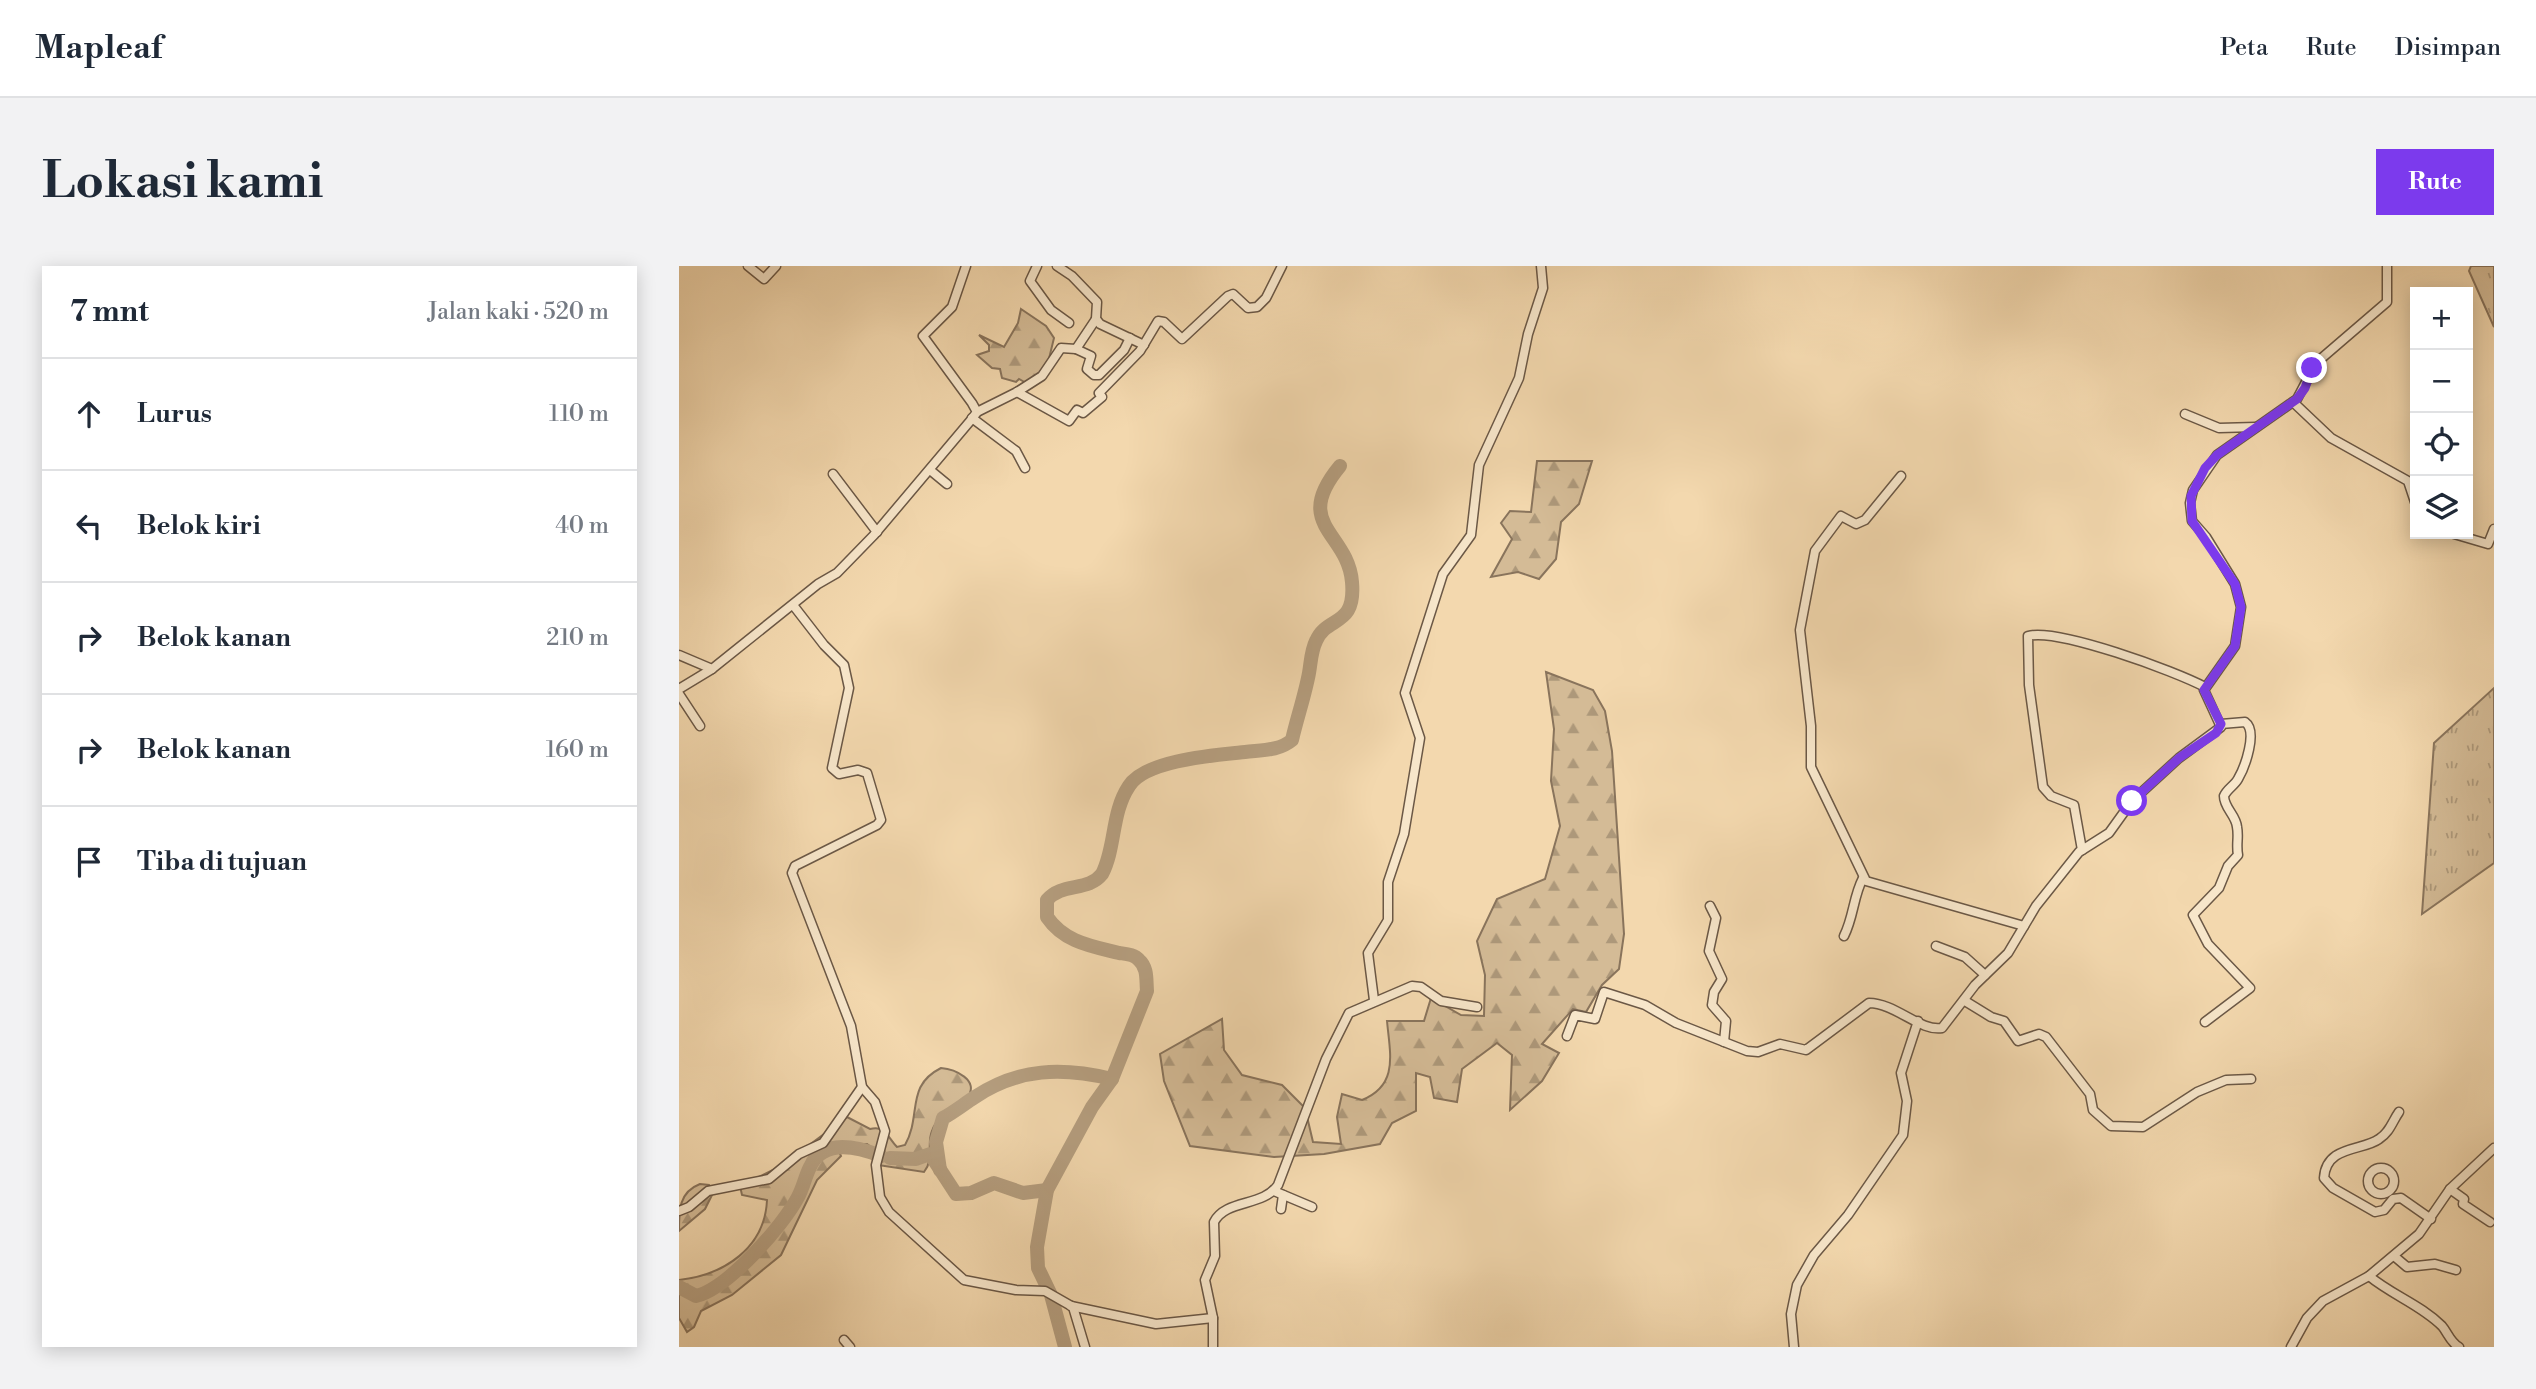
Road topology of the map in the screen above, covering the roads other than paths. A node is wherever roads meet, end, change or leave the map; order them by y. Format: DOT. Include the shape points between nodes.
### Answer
graph roads {
  1 [pos="748,266"];
  2 [pos="776,266"];
  3 [pos="967,266"];
  4 [pos="1037,266"];
  5 [pos="1057,266"];
  6 [pos="1282,266"];
  7 [pos="1541,266"];
  8 [pos="2387,266"];
  9 [pos="1096,319"];
  10 [pos="1069,323"];
  11 [pos="1130,338"];
  12 [pos="1144,345"];
  13 [pos="1076,349"];
  14 [pos="1017,392"];
  15 [pos="2293,402"];
  16 [pos="2185,414"];
  17 [pos="974,415"];
  18 [pos="2259,427"];
  19 [pos="1025,468"];
  20 [pos="930,470"];
  21 [pos="833,474"];
  22 [pos="1901,476"];
  23 [pos="947,484"];
  24 [pos="2410,487"];
  25 [pos="2494,529"];
  26 [pos="877,532"];
  27 [pos="2471,539"];
  28 [pos="793,605"];
  29 [pos="679,655"];
  30 [pos="712,669"];
  31 [pos="2204,687"];
  32 [pos="679,689"];
  33 [pos="679,694"];
  34 [pos="2221,724"];
  35 [pos="700,726"];
  36 [pos="2082,850"];
  37 [pos="1863,878"];
  38 [pos="1710,906"];
  39 [pos="2024,926"];
  40 [pos="1844,936"];
  41 [pos="1936,946"];
  42 [pos="1985,975"];
  43 [pos="1374,1000"];
  44 [pos="1965,1001"];
  45 [pos="1477,1007"];
  46 [pos="1918,1021"];
  47 [pos="2205,1022"];
  48 [pos="1567,1036"];
  49 [pos="1724,1042"];
  50 [pos="2251,1079"];
  51 [pos="862,1087"];
  52 [pos="2399,1112"];
  53 [pos="2494,1148"];
  54 [pos="2451,1189"];
  55 [pos="2389,1190"];
  56 [pos="1274,1191"];
  57 [pos="1283,1195"];
  58 [pos="2396,1198"];
  59 [pos="1312,1207"];
  60 [pos="1281,1209"];
  61 [pos="679,1211"];
  62 [pos="2431,1219"];
  63 [pos="2490,1222"];
  64 [pos="2394,1256"];
  65 [pos="2456,1270"];
  66 [pos="2369,1276"];
  67 [pos="1071,1306"];
  68 [pos="1213,1318"];
  69 [pos="1085,1347"];
  70 [pos="1213,1347"];
  71 [pos="1794,1347"];
  72 [pos="2291,1347"];
  73 [pos="2459,1347"];
  1 -- 2 [label="street" via="764,279"];
  3 -- 17 [label="street" via="952,307 923,336"];
  4 -- 10 [label="street" via="1030,281 1051,310"];
  5 -- 9 [label="street" via="1097,302"];
  6 -- 12 [label="street" via="1257,307 1248,308 1233,294 1185,338 1158,321"];
  7 -- 43 [label="street" via="1543,288 1519,378 1479,465 1471,535 1443,575 1405,693 1420,738 1404,834 1388,882 1388,920 1368,953"];
  8 -- 15 [label="street" via="2387,302 2316,363 2303,393"];
  9 -- 11 [label="street"];
  9 -- 13 [label="street"];
  11 -- 12 [label="street"];
  11 -- 13 [label="street" via="1125,350 1097,376 1087,369 1091,356"];
  12 -- 14 [label="street" via="1108,381 1099,393 1103,397 1083,414 1077,410 1069,421"];
  13 -- 14 [label="street" via="1061,348 1047,371"];
  14 -- 17 [label="street"];
  15 -- 18 [label="street"];
  15 -- 24 [label="street" via="2331,438 2408,481"];
  16 -- 18 [label="street" via="2219,428"];
  17 -- 19 [label="street" via="1016,451"];
  17 -- 20 [label="street"];
  18 -- 31 [label="street" via="2217,455 2191,496 2192,521 2235,584 2241,607 2235,646"];
  20 -- 23 [label="street"];
  20 -- 26 [label="street"];
  21 -- 26 [label="street"];
  22 -- 37 [label="street" via="1865,520 1856,524 1841,516 1826,533 1815,551 1801,611 1811,767"];
  25 -- 27 [label="street" via="2488,544"];
  26 -- 28 [label="street" via="837,573"];
  28 -- 30 [label="street"];
  28 -- 51 [label="street" via="844,665 848,676 832,768 839,774 867,772 881,820 795,866 792,873 851,1026"];
  29 -- 30 [label="street"];
  30 -- 32 [label="street"];
  31 -- 34 [label="street"];
  31 -- 36 [label="street" via="2136,657 2028,636 2028,675 2043,787 2051,796 2074,805"];
  33 -- 35 [label="street"];
  34 -- 36 [label="street" via="2216,733 2179,758 2132,801 2109,833"];
  34 -- 47 [label="street" via="2245,722 2251,727 2237,781 2224,796 2237,825 2238,855 2219,888 2193,915 2208,944 2250,988"];
  36 -- 39 [label="street"];
  37 -- 39 [label="street"];
  37 -- 40 [label="street"];
  38 -- 49 [label="street" via="1716,918 1709,951 1722,979 1711,1002 1726,1021"];
  39 -- 42 [label="street" via="2008,953"];
  41 -- 42 [label="street" via="1973,962"];
  42 -- 44 [label="street"];
  43 -- 45 [label="street" via="1417,986 1441,1001"];
  43 -- 56 [label="street" via="1349,1013 1343,1022"];
  44 -- 46 [label="street" via="1942,1028"];
  44 -- 50 [label="street" via="2004,1021 2018,1041 2039,1034 2046,1037 2090,1094 2093,1110 2111,1126 2143,1127 2197,1092 2227,1080"];
  46 -- 49 [label="street" via="1883,1004 1870,1003 1806,1050 1780,1044 1753,1052"];
  46 -- 71 [label="street" via="1901,1073 1906,1101 1903,1135 1797,1285 1791,1314"];
  48 -- 49 [label="street" via="1575,1016 1595,1019 1604,992 1645,1005"];
  51 -- 61 [label="street" via="823,1143 799,1154 769,1179 708,1191"];
  51 -- 67 [label="street" via="874,1102 885,1131 876,1165 885,1208 964,1280 1047,1292"];
  52 -- 58 [label="street" via="2379,1140 2344,1150 2324,1174 2333,1188 2375,1212 2382,1212"];
  53 -- 54 [label="street"];
  54 -- 62 [label="street"];
  54 -- 63 [label="street" via="2464,1199 2463,1204"];
  55 -- 58 [label="street"];
  56 -- 57 [label="street"];
  56 -- 68 [label="street" via="1227,1210 1214,1222 1215,1256 1205,1280"];
  57 -- 59 [label="street"];
  57 -- 60 [label="street"];
  58 -- 62 [label="street"];
  62 -- 64 [label="street"];
  64 -- 65 [label="street" via="2407,1267 2435,1264"];
  64 -- 66 [label="street"];
  66 -- 72 [label="street" via="2323,1301"];
  66 -- 73 [label="street" via="2442,1326"];
  67 -- 68 [label="street" via="1156,1324"];
  67 -- 69 [label="street"];
  68 -- 70 [label="street"];
}
